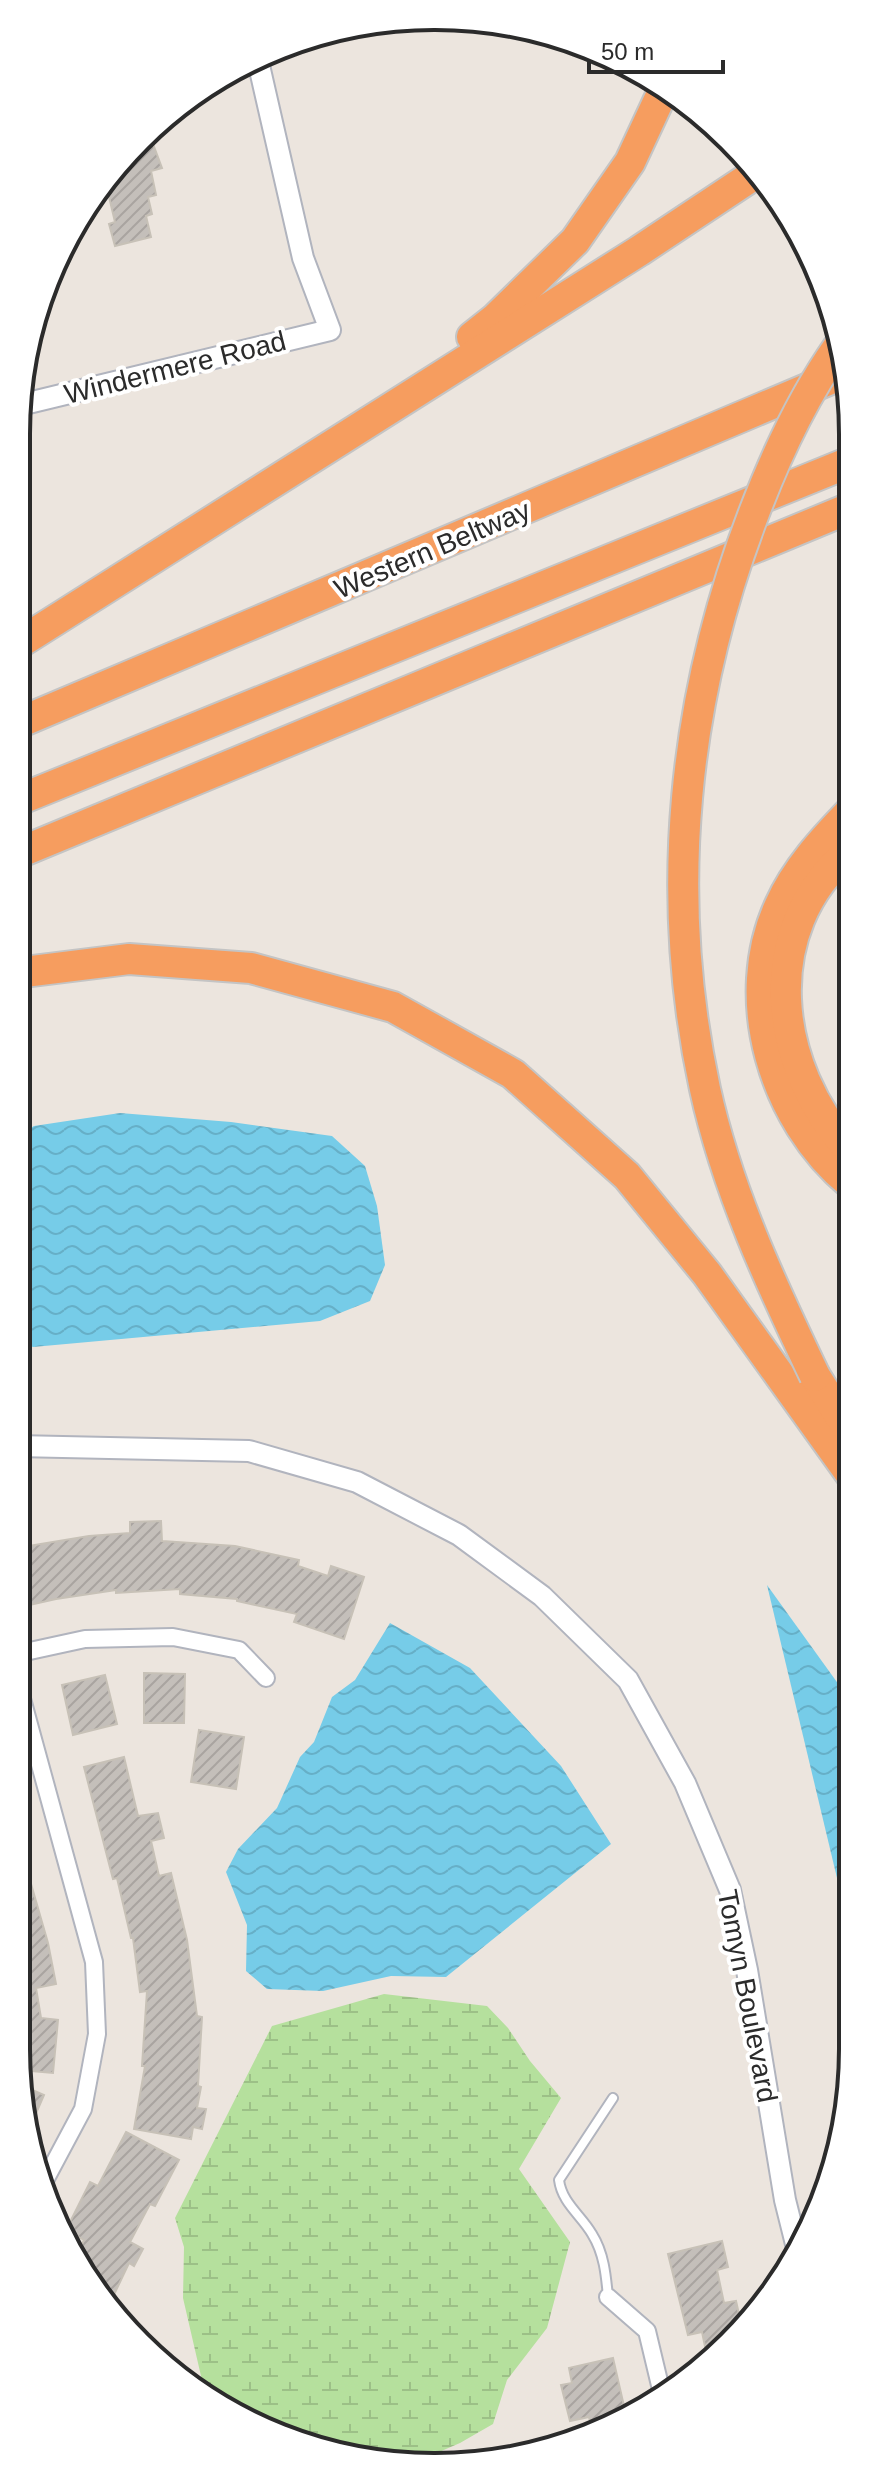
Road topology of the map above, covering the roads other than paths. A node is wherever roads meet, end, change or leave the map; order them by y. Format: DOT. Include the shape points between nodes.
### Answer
graph roads {
  1 [pos="260,70"];
  2 [pos="660,98"];
  3 [pos="748,179"];
  4 [pos="831,357"];
  5 [pos="835,377"];
  6 [pos="31,402"];
  7 [pos="839,466"];
  8 [pos="285,473"];
  9 [pos="839,513"];
  10 [pos="30,636"];
  11 [pos="30,718"];
  12 [pos="30,795"];
  13 [pos="839,824"];
  14 [pos="30,848"];
  15 [pos="839,864"];
  16 [pos="30,971"];
  17 [pos="839,1138"];
  18 [pos="839,1171"];
  19 [pos="839,1414"];
  20 [pos="30,1446"];
  21 [pos="839,1457"];
  22 [pos="30,1651"];
  23 [pos="266,1678"];
  24 [pos="30,1728"];
  25 [pos="613,2098"];
  26 [pos="49,2172"];
  27 [pos="794,2234"];
  28 [pos="608,2297"];
  29 [pos="660,2384"];
  1 -- 6 [label="street, Windermere Road" via="303,258 330,330"];
  2 -- 8 [label="highway" via="630,162 575,241 496,318"];
  3 -- 8 [label="highway"];
  4 -- 19 [label="highway, bridge" via="774,460 730,576 703,681 686,790 682,898 689,995 705,1090 735,1196 774,1292"];
  5 -- 11 [label="highway, Western Beltway"];
  7 -- 12 [label="highway"];
  8 -- 10 [label="highway"];
  9 -- 14 [label="highway"];
  13 -- 18 [label="highway" via="779,905 765,947 762,979 763,1020 785,1099 810,1140"];
  15 -- 17 [label="highway" via="812,895 786,975 794,1056 807,1091"];
  16 -- 21 [label="highway" via="129,959 251,968 393,1007 513,1074 627,1176 707,1274"];
  20 -- 27 [label="street, Tomyn Boulevard" via="249,1451 357,1482 459,1535 542,1596 628,1680 685,1783 730,1890"];
  22 -- 23 [label="street" via="85,1639 173,1637 239,1650"];
  24 -- 26 [label="street" via="94,1962 97,2034 83,2109"];
  25 -- 28 [label="lane" via="559,2180 567,2203 599,2246"];
  28 -- 29 [label="street" via="647,2331"];
}
